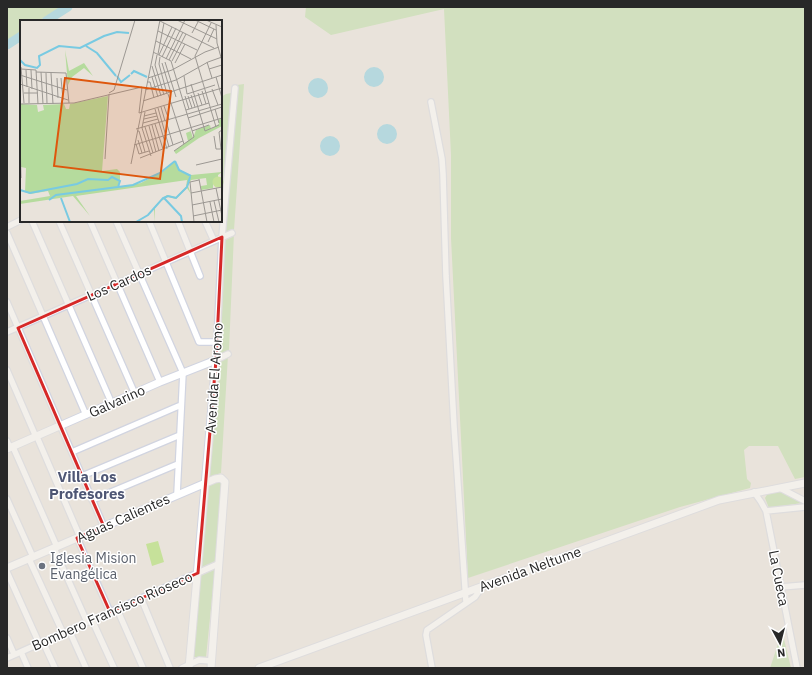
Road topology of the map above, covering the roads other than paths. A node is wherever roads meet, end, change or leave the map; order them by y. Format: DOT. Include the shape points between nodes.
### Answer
graph roads {
  1 [pos="235,88"];
  2 [pos="431,102"];
  3 [pos="20,220"];
  4 [pos="32,222"];
  5 [pos="59,222"];
  6 [pos="90,222"];
  7 [pos="116,222"];
  8 [pos="149,222"];
  9 [pos="178,222"];
  10 [pos="205,222"];
  11 [pos="7,227"];
  12 [pos="232,233"];
  13 [pos="7,234"];
  14 [pos="222,237"];
  15 [pos="214,241"];
  16 [pos="191,251"];
  17 [pos="167,262"];
  18 [pos="139,274"];
  19 [pos="200,276"];
  20 [pos="117,284"];
  21 [pos="92,295"];
  22 [pos="7,302"];
  23 [pos="69,305"];
  24 [pos="43,316"];
  25 [pos="18,328"];
  26 [pos="7,332"];
  27 [pos="217,342"];
  28 [pos="228,354"];
  29 [pos="216,360"];
  30 [pos="7,370"];
  31 [pos="183,373"];
  32 [pos="160,382"];
  33 [pos="135,394"];
  34 [pos="112,404"];
  35 [pos="181,405"];
  36 [pos="86,415"];
  37 [pos="61,426"];
  38 [pos="180,435"];
  39 [pos="36,437"];
  40 [pos="7,441"];
  41 [pos="10,448"];
  42 [pos="72,452"];
  43 [pos="178,464"];
  44 [pos="82,476"];
  45 [pos="205,483"];
  46 [pos="805,483"];
  47 [pos="780,488"];
  48 [pos="754,492"];
  49 [pos="177,494"];
  50 [pos="7,499"];
  51 [pos="92,500"];
  52 [pos="805,501"];
  53 [pos="805,508"];
  54 [pos="766,511"];
  55 [pos="104,527"];
  56 [pos="79,538"];
  57 [pos="56,548"];
  58 [pos="31,558"];
  59 [pos="218,564"];
  60 [pos="7,568"];
  61 [pos="7,572"];
  62 [pos="198,573"];
  63 [pos="805,585"];
  64 [pos="482,587"];
  65 [pos="781,587"];
  66 [pos="465,593"];
  67 [pos="141,598"];
  68 [pos="466,602"];
  69 [pos="117,609"];
  70 [pos="110,612"];
  71 [pos="90,621"];
  72 [pos="66,632"];
  73 [pos="7,638"];
  74 [pos="41,642"];
  75 [pos="21,652"];
  76 [pos="14,654"];
  77 [pos="7,658"];
  78 [pos="211,665"];
  79 [pos="189,666"];
  80 [pos="28,668"];
  81 [pos="55,668"];
  82 [pos="86,668"];
  83 [pos="114,668"];
  84 [pos="143,668"];
  85 [pos="170,668"];
  86 [pos="182,668"];
  87 [pos="259,668"];
  88 [pos="432,668"];
  89 [pos="798,668"];
  1 -- 14 [label="street, Avenida El Aromo"];
  2 -- 66 [label="street" via="442,159 454,426"];
  3 -- 11 [label="street"];
  4 -- 23 [label="street"];
  5 -- 21 [label="street"];
  6 -- 20 [label="street"];
  7 -- 18 [label="street"];
  8 -- 17 [label="street"];
  9 -- 16 [label="street"];
  10 -- 15 [label="street"];
  12 -- 14 [label="street, Los Cardos"];
  13 -- 24 [label="street"];
  14 -- 15 [label="street, Los Cardos"];
  14 -- 27 [label="street, Avenida El Aromo"];
  15 -- 16 [label="street, Los Cardos"];
  16 -- 17 [label="street, Los Cardos"];
  16 -- 19 [label="street"];
  17 -- 18 [label="street, Los Cardos"];
  17 -- 27 [label="street" via="199,342"];
  18 -- 20 [label="street, Los Cardos"];
  18 -- 31 [label="street"];
  20 -- 21 [label="street, Los Cardos"];
  20 -- 32 [label="street"];
  21 -- 23 [label="street, Los Cardos"];
  21 -- 33 [label="street"];
  22 -- 25 [label="street"];
  23 -- 24 [label="street, Los Cardos"];
  23 -- 34 [label="street"];
  24 -- 25 [label="street, Los Cardos"];
  24 -- 36 [label="street"];
  25 -- 26 [label="street, Los Cardos"];
  25 -- 37 [label="street"];
  27 -- 29 [label="street, Avenida El Aromo"];
  28 -- 29 [label="street, Galvarino"];
  29 -- 31 [label="street, Galvarino"];
  29 -- 45 [label="street, Avenida El Aromo"];
  30 -- 39 [label="street"];
  31 -- 32 [label="street, Galvarino"];
  31 -- 35 [label="street"];
  32 -- 33 [label="street, Galvarino"];
  33 -- 34 [label="street, Galvarino"];
  34 -- 36 [label="street, Galvarino"];
  35 -- 38 [label="street"];
  35 -- 42 [label="street"];
  36 -- 37 [label="street, Galvarino"];
  37 -- 39 [label="street, Galvarino"];
  37 -- 42 [label="street"];
  38 -- 43 [label="street"];
  38 -- 44 [label="street"];
  39 -- 41 [label="street, Galvarino"];
  39 -- 56 [label="street"];
  40 -- 41 [label="street"];
  41 -- 57 [label="street"];
  42 -- 44 [label="street"];
  43 -- 49 [label="street"];
  43 -- 51 [label="street"];
  44 -- 51 [label="street"];
  45 -- 49 [label="street, Aguas Calientes"];
  45 -- 59 [label="street, Aguas Calientes" via="217,478 222,479 225,484"];
  45 -- 62 [label="street, Avenida El Aromo"];
  46 -- 47 [label="street, Avenida Neltume"];
  47 -- 48 [label="street, Avenida Neltume"];
  47 -- 52 [label="street"];
  48 -- 54 [label="street"];
  48 -- 64 [label="street, Avenida Neltume" via="719,500"];
  49 -- 55 [label="street, Aguas Calientes"];
  50 -- 58 [label="street"];
  51 -- 55 [label="street"];
  53 -- 54 [label="street"];
  54 -- 65 [label="street, La Cueca"];
  55 -- 56 [label="street, Aguas Calientes"];
  56 -- 57 [label="street, Aguas Calientes"];
  56 -- 70 [label="street"];
  57 -- 58 [label="street, Aguas Calientes"];
  57 -- 71 [label="street"];
  58 -- 60 [label="street, Aguas Calientes"];
  58 -- 72 [label="street"];
  59 -- 62 [label="street, Bombero Francisco Rioseco"];
  59 -- 78 [label="street"];
  61 -- 74 [label="street"];
  62 -- 67 [label="street, Bombero Francisco Rioseco"];
  62 -- 79 [label="street, Avenida El Aromo"];
  63 -- 65 [label="street"];
  64 -- 66 [label="street, Avenida Neltume"];
  64 -- 68 [label="street" via="475,597"];
  65 -- 89 [label="street, La Cueca"];
  66 -- 68 [label="street"];
  66 -- 87 [label="street, Avenida Neltume"];
  67 -- 69 [label="street, Bombero Francisco Rioseco"];
  67 -- 85 [label="street"];
  68 -- 88 [label="street" via="428,630 426,635"];
  69 -- 70 [label="street, Bombero Francisco Rioseco"];
  69 -- 84 [label="street"];
  70 -- 71 [label="street, Bombero Francisco Rioseco"];
  71 -- 72 [label="street, Bombero Francisco Rioseco"];
  71 -- 83 [label="street"];
  72 -- 74 [label="street, Bombero Francisco Rioseco"];
  72 -- 82 [label="street"];
  73 -- 76 [label="street"];
  74 -- 75 [label="street, Bombero Francisco Rioseco"];
  74 -- 81 [label="street"];
  75 -- 76 [label="street, Bombero Francisco Rioseco"];
  75 -- 80 [label="street"];
  76 -- 77 [label="street, Bombero Francisco Rioseco"];
  78 -- 79 [label="street" via="199,660"];
  79 -- 86 [label="street"];
}
